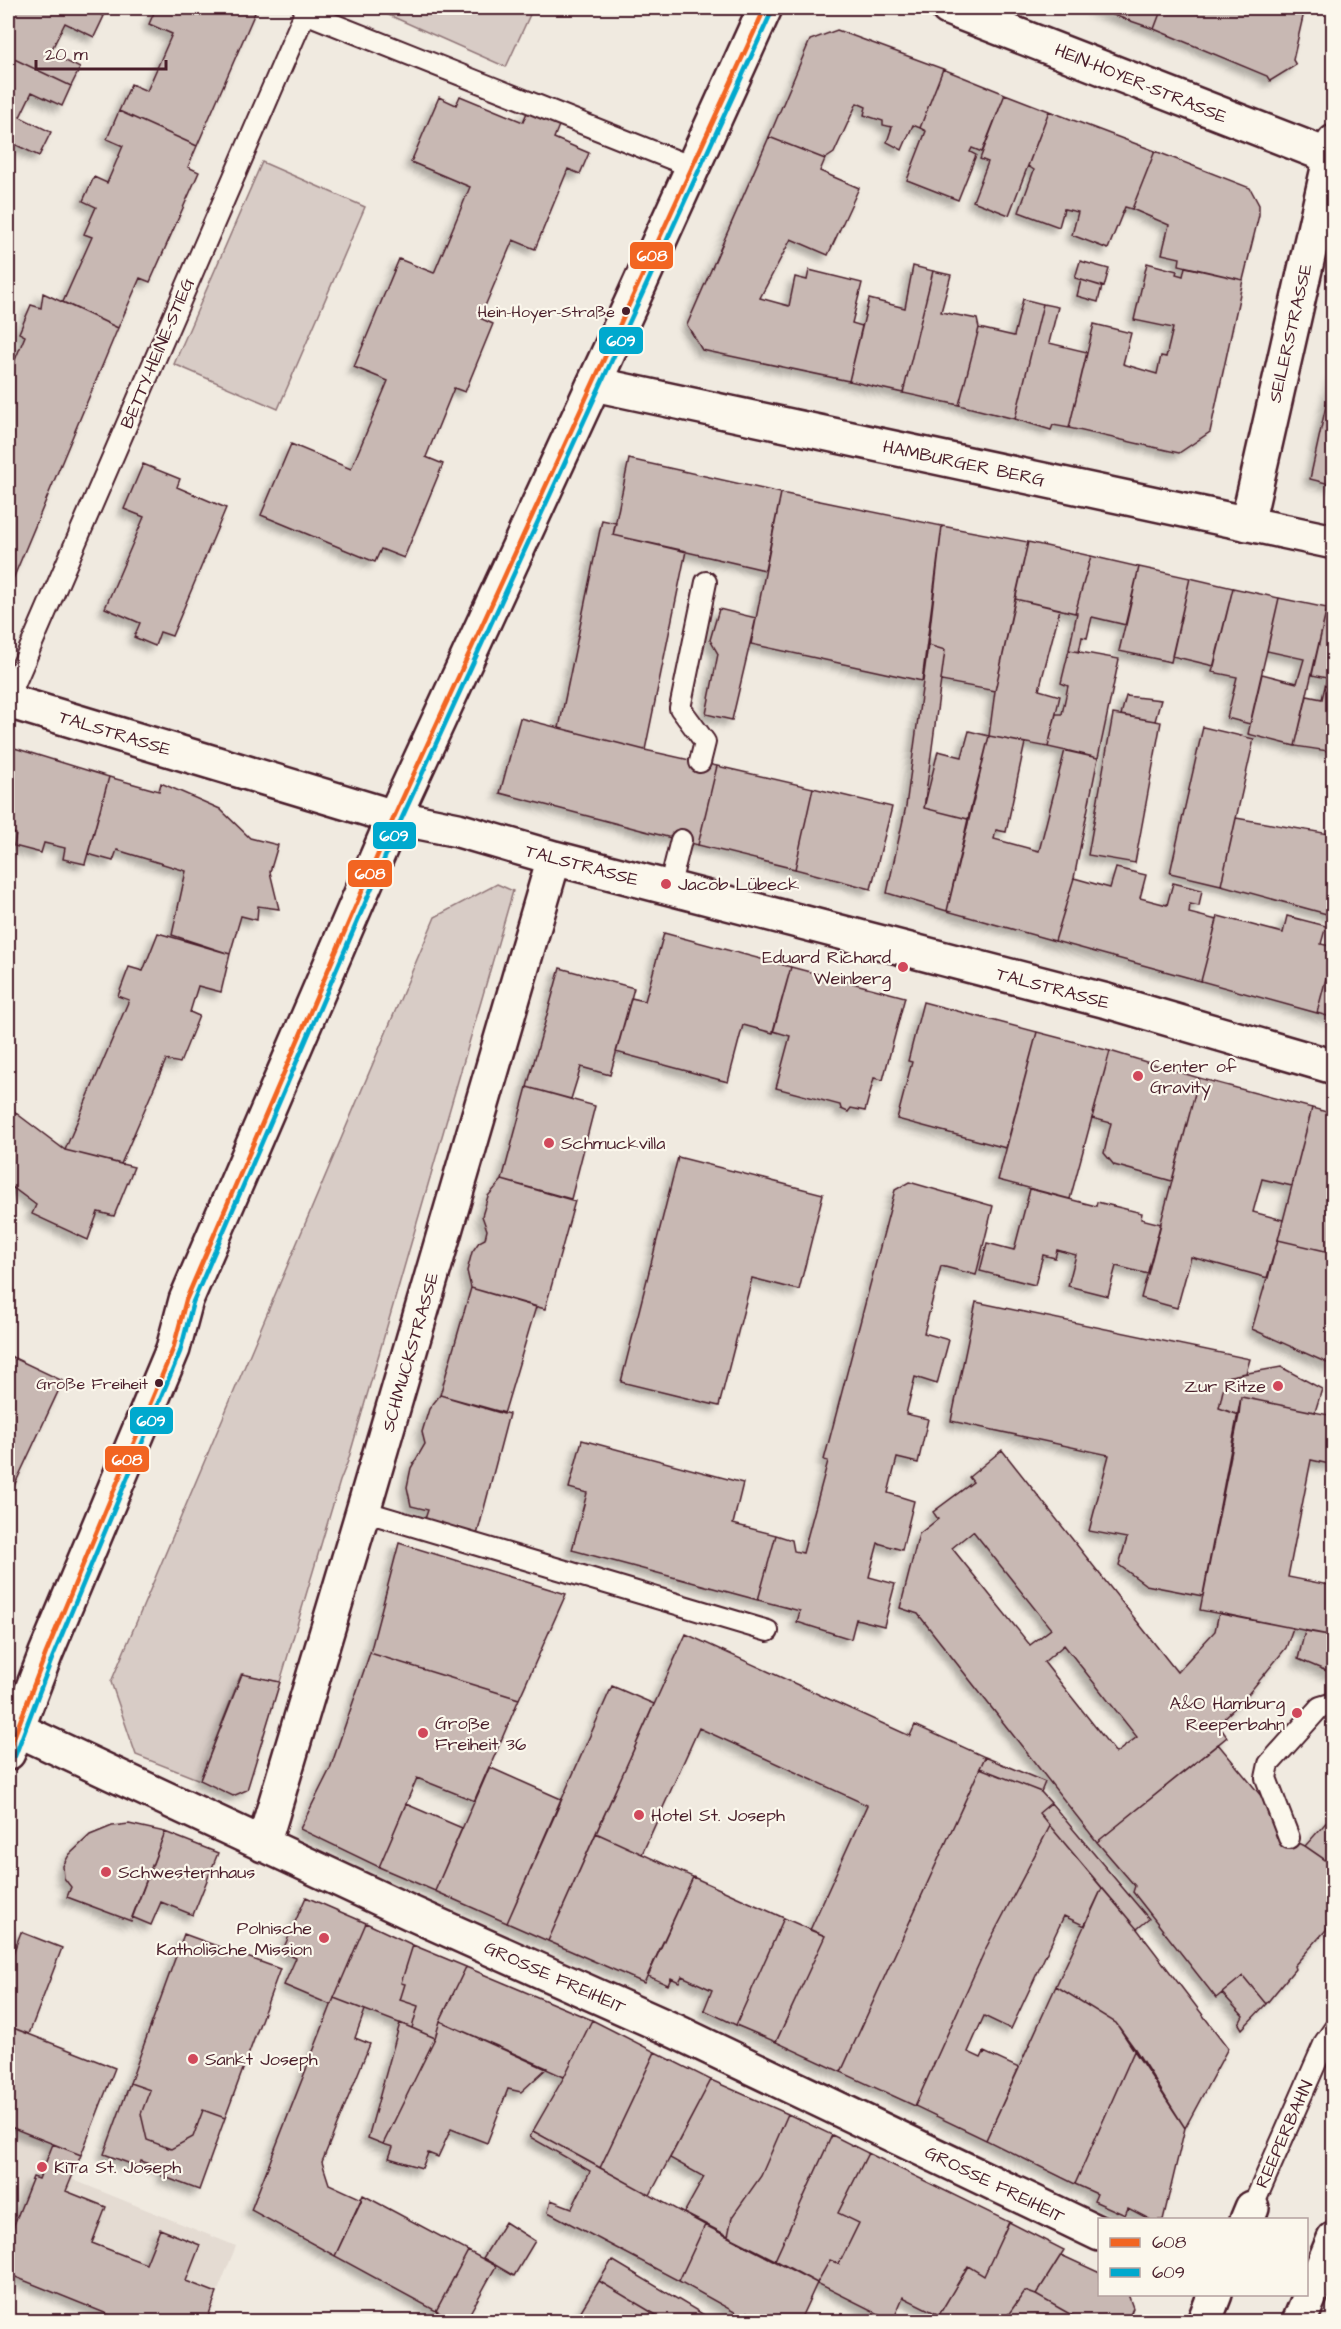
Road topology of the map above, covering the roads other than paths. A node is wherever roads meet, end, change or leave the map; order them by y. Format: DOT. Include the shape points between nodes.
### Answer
graph roads {
  1 [pos="765,8"];
  2 [pos="948,8"];
  3 [pos="306,10"];
  4 [pos="1332,153"];
  5 [pos="692,168"];
  6 [pos="594,384"];
  7 [pos="1247,524"];
  8 [pos="1334,542"];
  9 [pos="706,582"];
  10 [pos="8,700"];
  11 [pos="700,762"];
  12 [pos="394,817"];
  13 [pos="681,840"];
  14 [pos="554,858"];
  15 [pos="669,888"];
  16 [pos="1334,1067"];
  17 [pos="363,1511"];
  18 [pos="768,1630"];
  19 [pos="1334,1705"];
  20 [pos="10,1736"];
  21 [pos="1289,1838"];
  22 [pos="263,1845"];
  23 [pos="1334,2029"];
  24 [pos="1250,2214"];
  25 [pos="1098,2233"];
  26 [pos="1334,2239"];
  27 [pos="1215,2296"];
  28 [pos="1204,2322"];
  29 [pos="1299,2322"];
  1 -- 5 [label="street"];
  2 -- 4 [label="street, HEIN-HOYER-STRASSE"];
  3 -- 5 [label="lane"];
  3 -- 10 [label="lane, BETTY-HEINE-STIEG"];
  4 -- 7 [label="street, SEILERSTRASSE"];
  5 -- 6 [label="street"];
  6 -- 7 [label="street, HAMBURGER BERG"];
  6 -- 12 [label="street"];
  7 -- 8 [label="street, HAMBURGER BERG"];
  9 -- 11 [label="lane" via="680,708 705,742"];
  10 -- 12 [label="street, TALSTRASSE"];
  12 -- 14 [label="street, TALSTRASSE" via="458,830"];
  12 -- 20 [label="street" via="186,1300 173,1349"];
  13 -- 15 [label="lane"];
  14 -- 15 [label="street, TALSTRASSE"];
  14 -- 17 [label="street, SCHMUCKSTRASSE"];
  15 -- 16 [label="street, TALSTRASSE" via="1107,1001"];
  17 -- 18 [label="lane"];
  17 -- 22 [label="street, SCHMUCKSTRASSE"];
  19 -- 21 [label="lane" via="1320,1707 1269,1764 1266,1778"];
  20 -- 22 [label="street, GROSSE FREIHEIT"];
  22 -- 25 [label="street, GROSSE FREIHEIT" via="673,2030"];
  23 -- 24 [label="lane, REEPERBAHN"];
  26 -- 29 [label="street"];
  27 -- 28 [label="street"];
}
